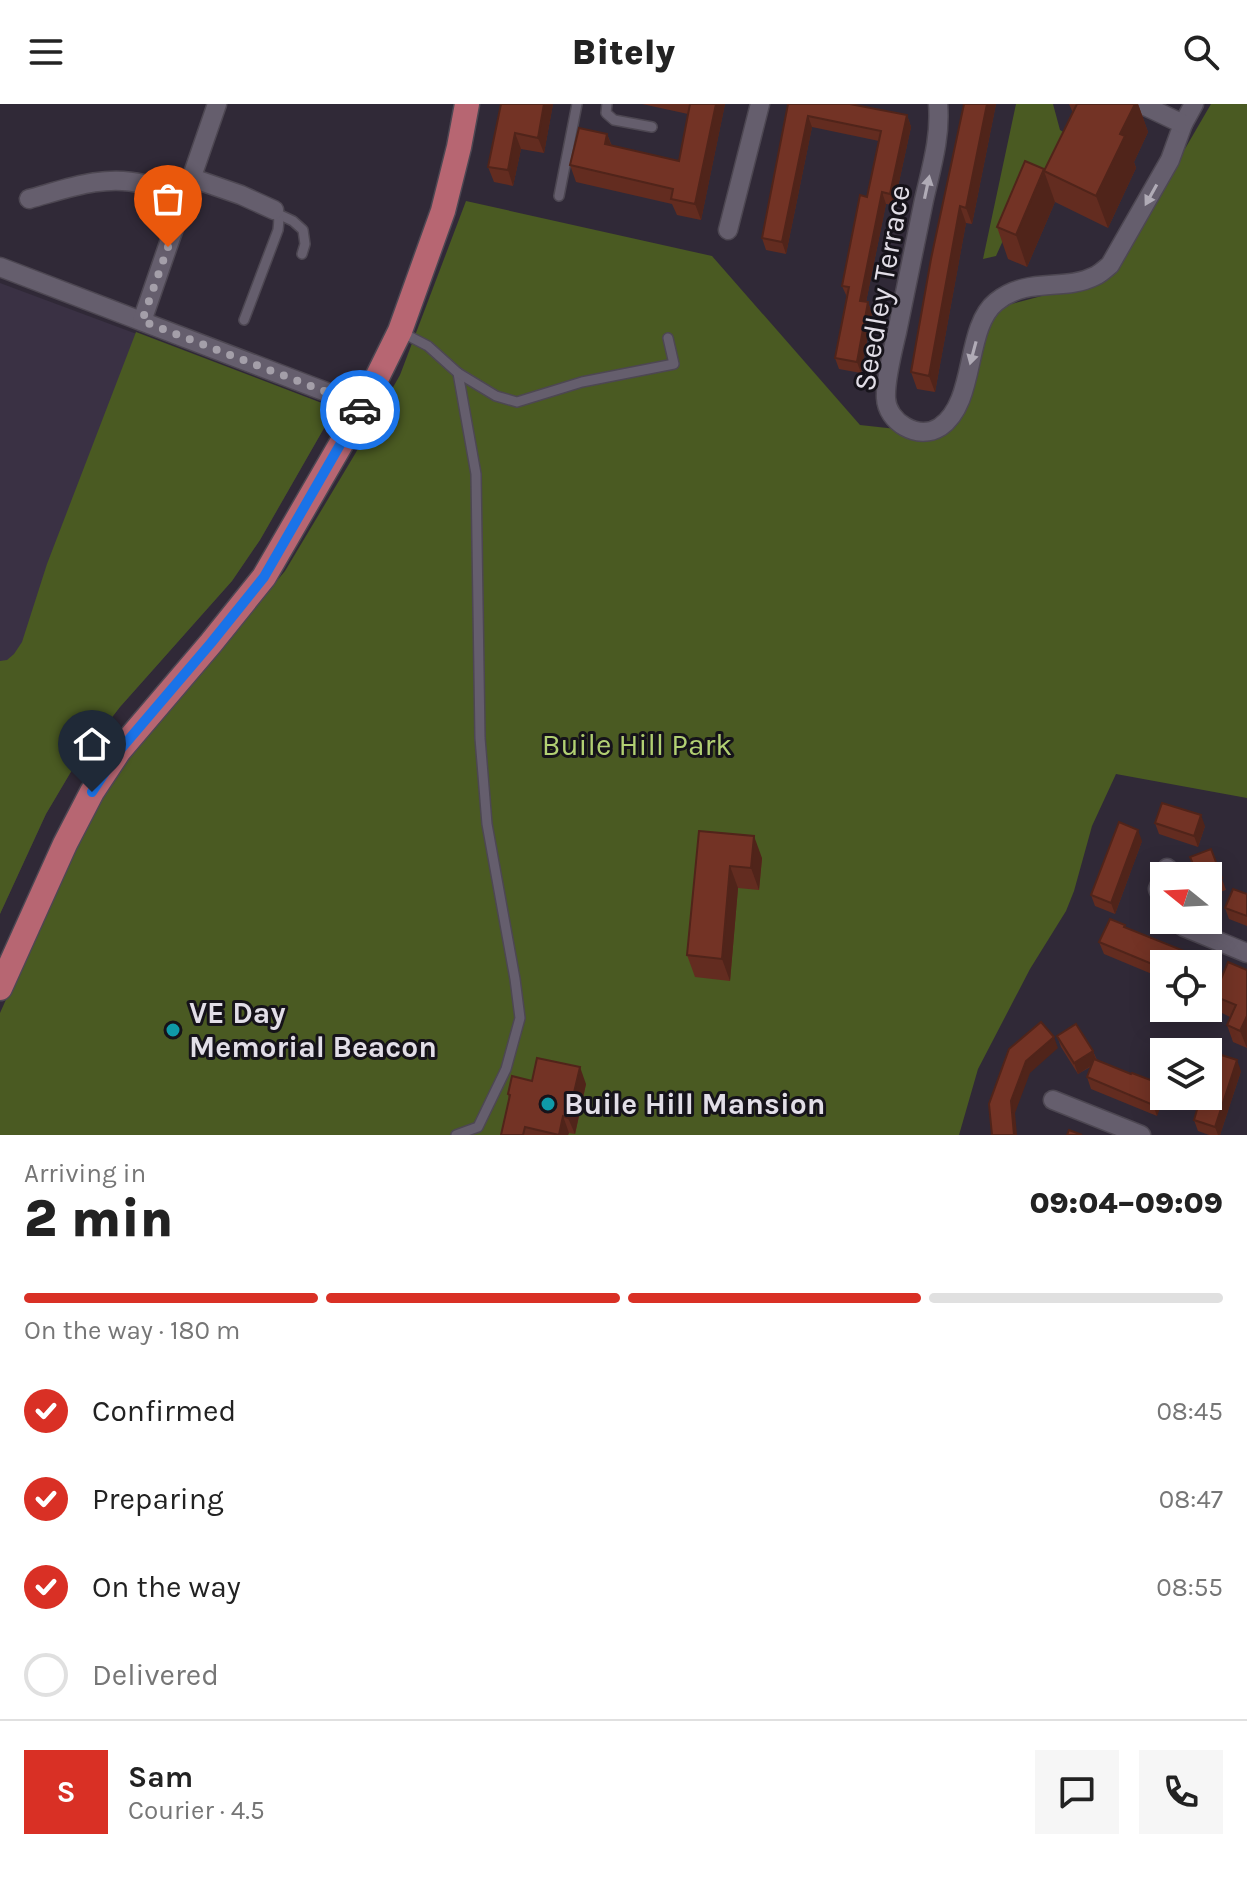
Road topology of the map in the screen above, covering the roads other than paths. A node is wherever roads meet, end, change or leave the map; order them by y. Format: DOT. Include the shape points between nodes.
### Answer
graph roads {
  1 [pos="217,104"];
  2 [pos="467,104"];
  3 [pos="577,104"];
  4 [pos="607,104"];
  5 [pos="760,104"];
  6 [pos="938,104"];
  7 [pos="1141,104"];
  8 [pos="1194,104"];
  9 [pos="1183,124"];
  10 [pos="652,127"];
  11 [pos="192,178"];
  12 [pos="559,196"];
  13 [pos="29,199"];
  14 [pos="186,199"];
  15 [pos="276,212"];
  16 [pos="728,230"];
  17 [pos="302,254"];
  18 [pos="0,267"];
  19 [pos="244,320"];
  20 [pos="142,321"];
  21 [pos="400,331"];
  22 [pos="668,338"];
  23 [pos="458,373"];
  24 [pos="363,406"];
  25 [pos="1201,934"];
  26 [pos="1247,953"];
  27 [pos="0,988"];
  28 [pos="1053,1100"];
  29 [pos="456,1135"];
  30 [pos="1141,1135"];
  1 -- 11 [label="street"];
  2 -- 21 [label="main road" via="443,211"];
  3 -- 12 [label="lane"];
  4 -- 10 [label="lane" via="606,113 614,120"];
  5 -- 16 [label="street"];
  9 -- 6 [label="street, Seedley Terrace, one-way" via="1170,160 1110,265 1082,281 1022,288 994,303 981,324 953,414 932,431 920,431 897,422 885,399 937,139"];
  7 -- 9 [label="street"];
  8 -- 9 [label="street, Seedley Terrace"];
  11 -- 14 [label="street"];
  11 -- 15 [label="street"];
  13 -- 14 [label="street" via="118,180"];
  14 -- 20 [label="street"];
  15 -- 17 [label="lane" via="303,230"];
  15 -- 19 [label="lane" via="278,230"];
  18 -- 20 [label="street"];
  20 -- 24 [label="street"];
  21 -- 23 [label="lane" via="428,346"];
  21 -- 24 [label="main road"];
  22 -- 23 [label="lane" via="674,364 582,382 517,402"];
  23 -- 29 [label="lane" via="476,474 480,738 487,824 520,1018 506,1069 478,1127"];
  24 -- 27 [label="main road" via="264,577 119,751 92,792"];
  25 -- 26 [label="street"];
  28 -- 30 [label="street"];
}
